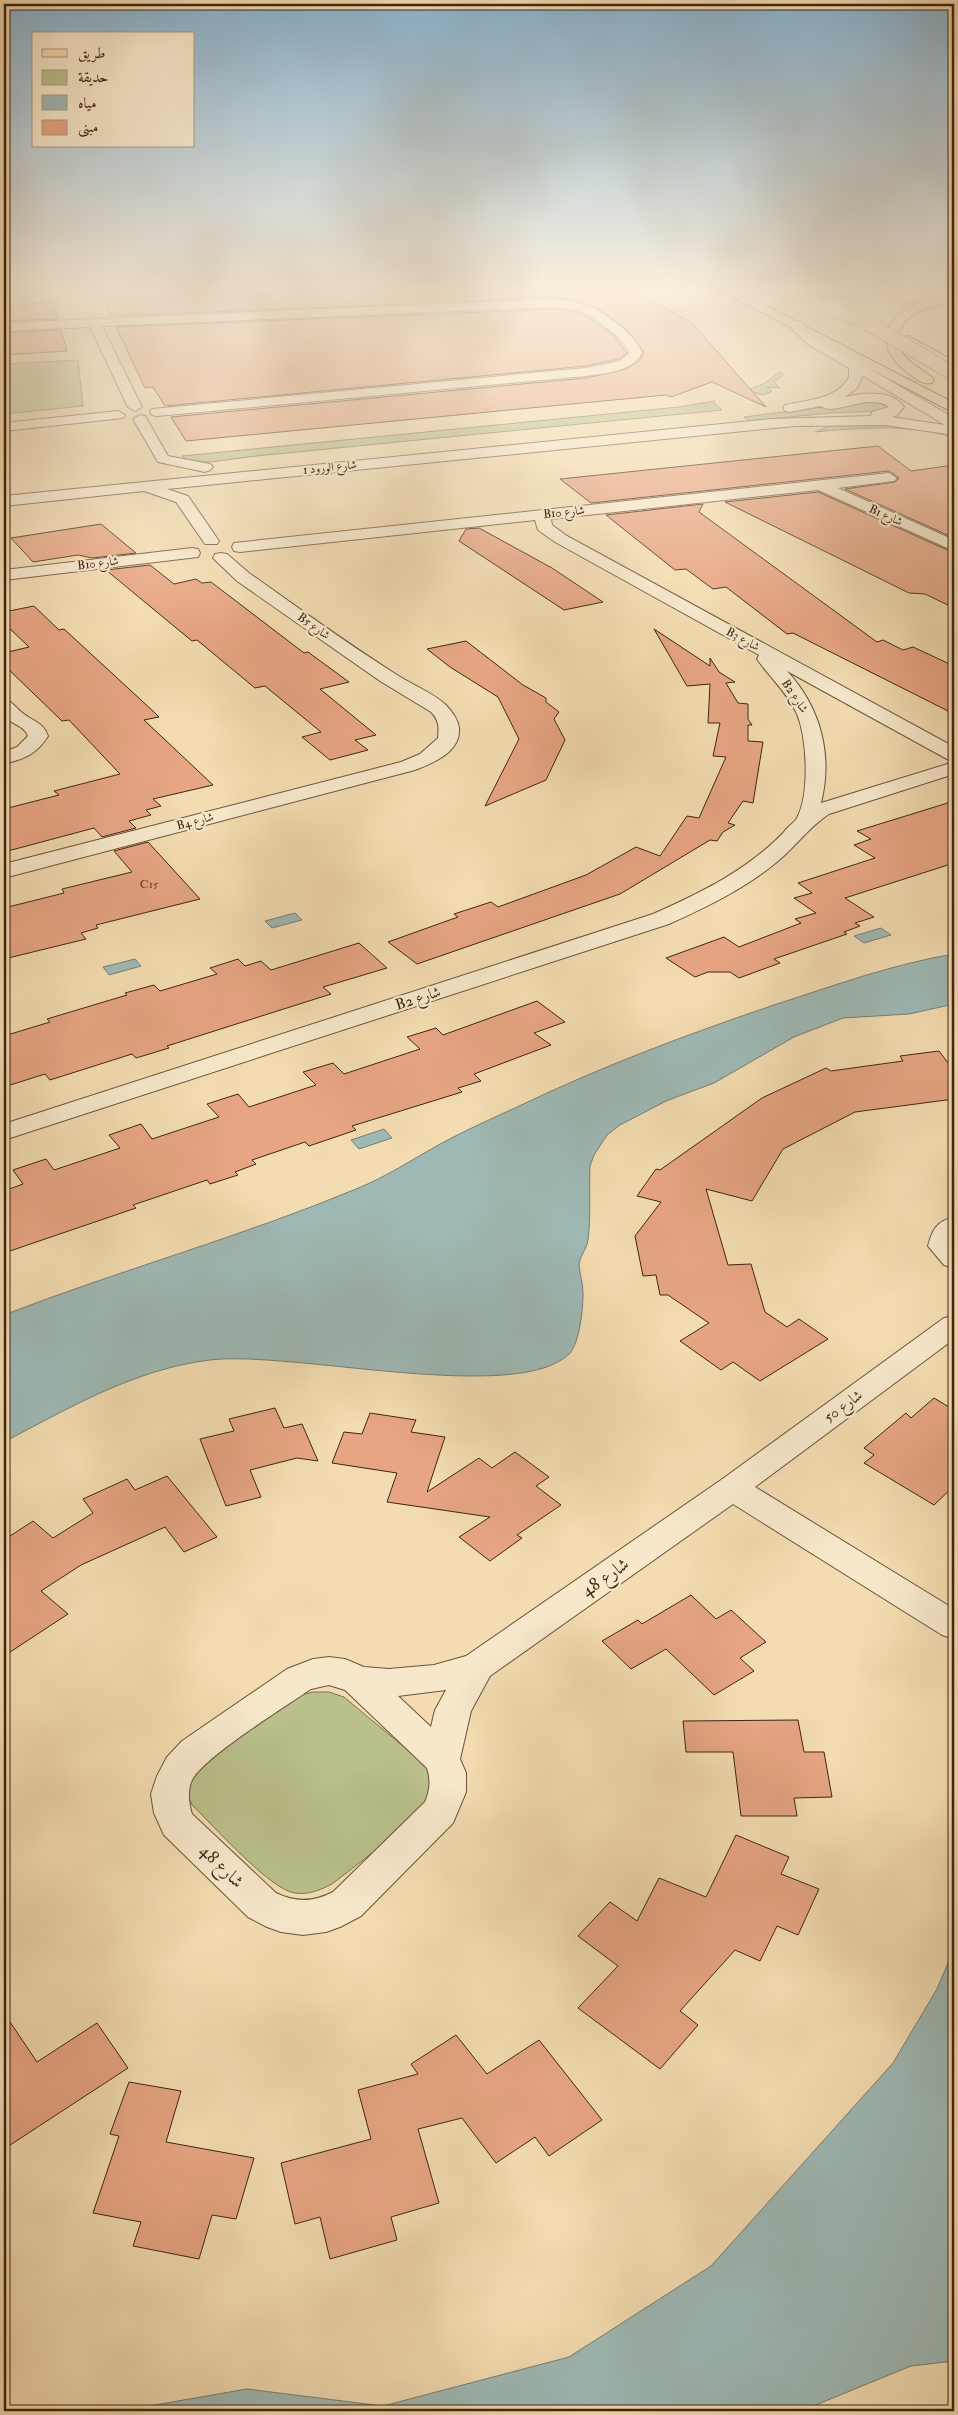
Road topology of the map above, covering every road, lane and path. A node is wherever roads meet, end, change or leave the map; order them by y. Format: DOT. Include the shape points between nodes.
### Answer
graph roads {
  1 [pos="131,400"];
  2 [pos="289,400"];
  3 [pos="826,400"];
  4 [pos="865,400"];
  5 [pos="876,400"];
  6 [pos="913,400"];
  7 [pos="937,400"];
  8 [pos="954,409"];
  9 [pos="138,413"];
  10 [pos="771,417"];
  11 [pos="954,424"];
  12 [pos="4,427"];
  13 [pos="954,431"];
  14 [pos="205,473"];
  15 [pos="889,478"];
  16 [pos="818,485"];
  17 [pos="140,486"];
  18 [pos="4,489"];
  19 [pos="182,499"];
  20 [pos="4,501"];
  21 [pos="542,515"];
  22 [pos="211,541"];
  23 [pos="954,546"];
  24 [pos="240,547"];
  25 [pos="192,552"];
  26 [pos="221,558"];
  27 [pos="4,575"];
  28 [pos="750,644"];
  29 [pos="408,691"];
  30 [pos="11,712"];
  31 [pos="4,749"];
  32 [pos="954,755"];
  33 [pos="4,758"];
  34 [pos="954,768"];
  35 [pos="806,819"];
  36 [pos="4,871"];
  37 [pos="4,1132"];
  38 [pos="954,1225"];
  39 [pos="954,1259"];
  40 [pos="954,1325"];
  41 [pos="732,1488"];
  42 [pos="954,1626"];
  43 [pos="478,1666"];
  44 [pos="358,1680"];
  45 [pos="442,1759"];
  1 -- 9 [label="street"];
  2 -- 9 [label="street" via="157,412 154,416"];
  3 -- 10 [label="street, شارع الورود 1"];
  4 -- 10 [label="street"];
  5 -- 10 [label="street" via="888,401 897,407 891,413 883,414"];
  6 -- 11 [label="street"];
  7 -- 8 [label="main road"];
  9 -- 12 [label="street" via="122,410 118,415"];
  9 -- 14 [label="street" via="157,462"];
  10 -- 13 [label="street, شارع الورود 1" via="866,418"];
  10 -- 14 [label="street, شارع الورود 1"];
  14 -- 17 [label="street, شارع الورود 1"];
  14 -- 18 [label="street, شارع الورود 1"];
  14 -- 19 [label="street"];
  15 -- 16 [label="street, B10 شارع"];
  16 -- 21 [label="street, B10 شارع"];
  16 -- 23 [label="street, B1 شارع"];
  17 -- 19 [label="street"];
  17 -- 20 [label="street, شارع الورود 1"];
  19 -- 22 [label="street"];
  21 -- 24 [label="street, B10 شارع"];
  21 -- 28 [label="street, B3 شارع" via="544,527 551,534"];
  22 -- 24 [label="street" via="230,542"];
  22 -- 25 [label="street" via="196,546"];
  24 -- 26 [label="street" via="237,554"];
  25 -- 26 [label="street" via="202,558"];
  25 -- 27 [label="street, B10 شارع"];
  26 -- 29 [label="street, B5 شارع" via="244,578"];
  28 -- 32 [label="street, B3 شارع"];
  28 -- 35 [label="street, B2 شارع" via="774,666 809,718 817,746 813,797"];
  29 -- 36 [label="street, B4 شارع" via="438,708 450,728 448,739 427,758"];
  30 -- 31 [label="street" via="19,731"];
  30 -- 33 [label="street" via="36,729 38,736 25,751"];
  34 -- 35 [label="street, B2 شارع" via="839,803"];
  35 -- 37 [label="street, B2 شارع" via="751,872 694,904 661,918"];
  38 -- 39 [label="street" via="946,1231 942,1246"];
  40 -- 41 [label="street, شارع 50"];
  41 -- 42 [label="street"];
  41 -- 43 [label="street, شارع 48"];
  43 -- 44 [label="street, شارع 48" via="432,1681 382,1684"];
  43 -- 45 [label="street, شارع 48" via="453,1710"];
  44 -- 45 [label="street, شارع 48"];
  44 -- 45 [label="street, شارع 48" via="329,1671 298,1679 195,1751 182,1764 170,1794 170,1810 177,1824 262,1905 281,1915 303,1918 326,1914 347,1904 440,1812 450,1785"];
}
